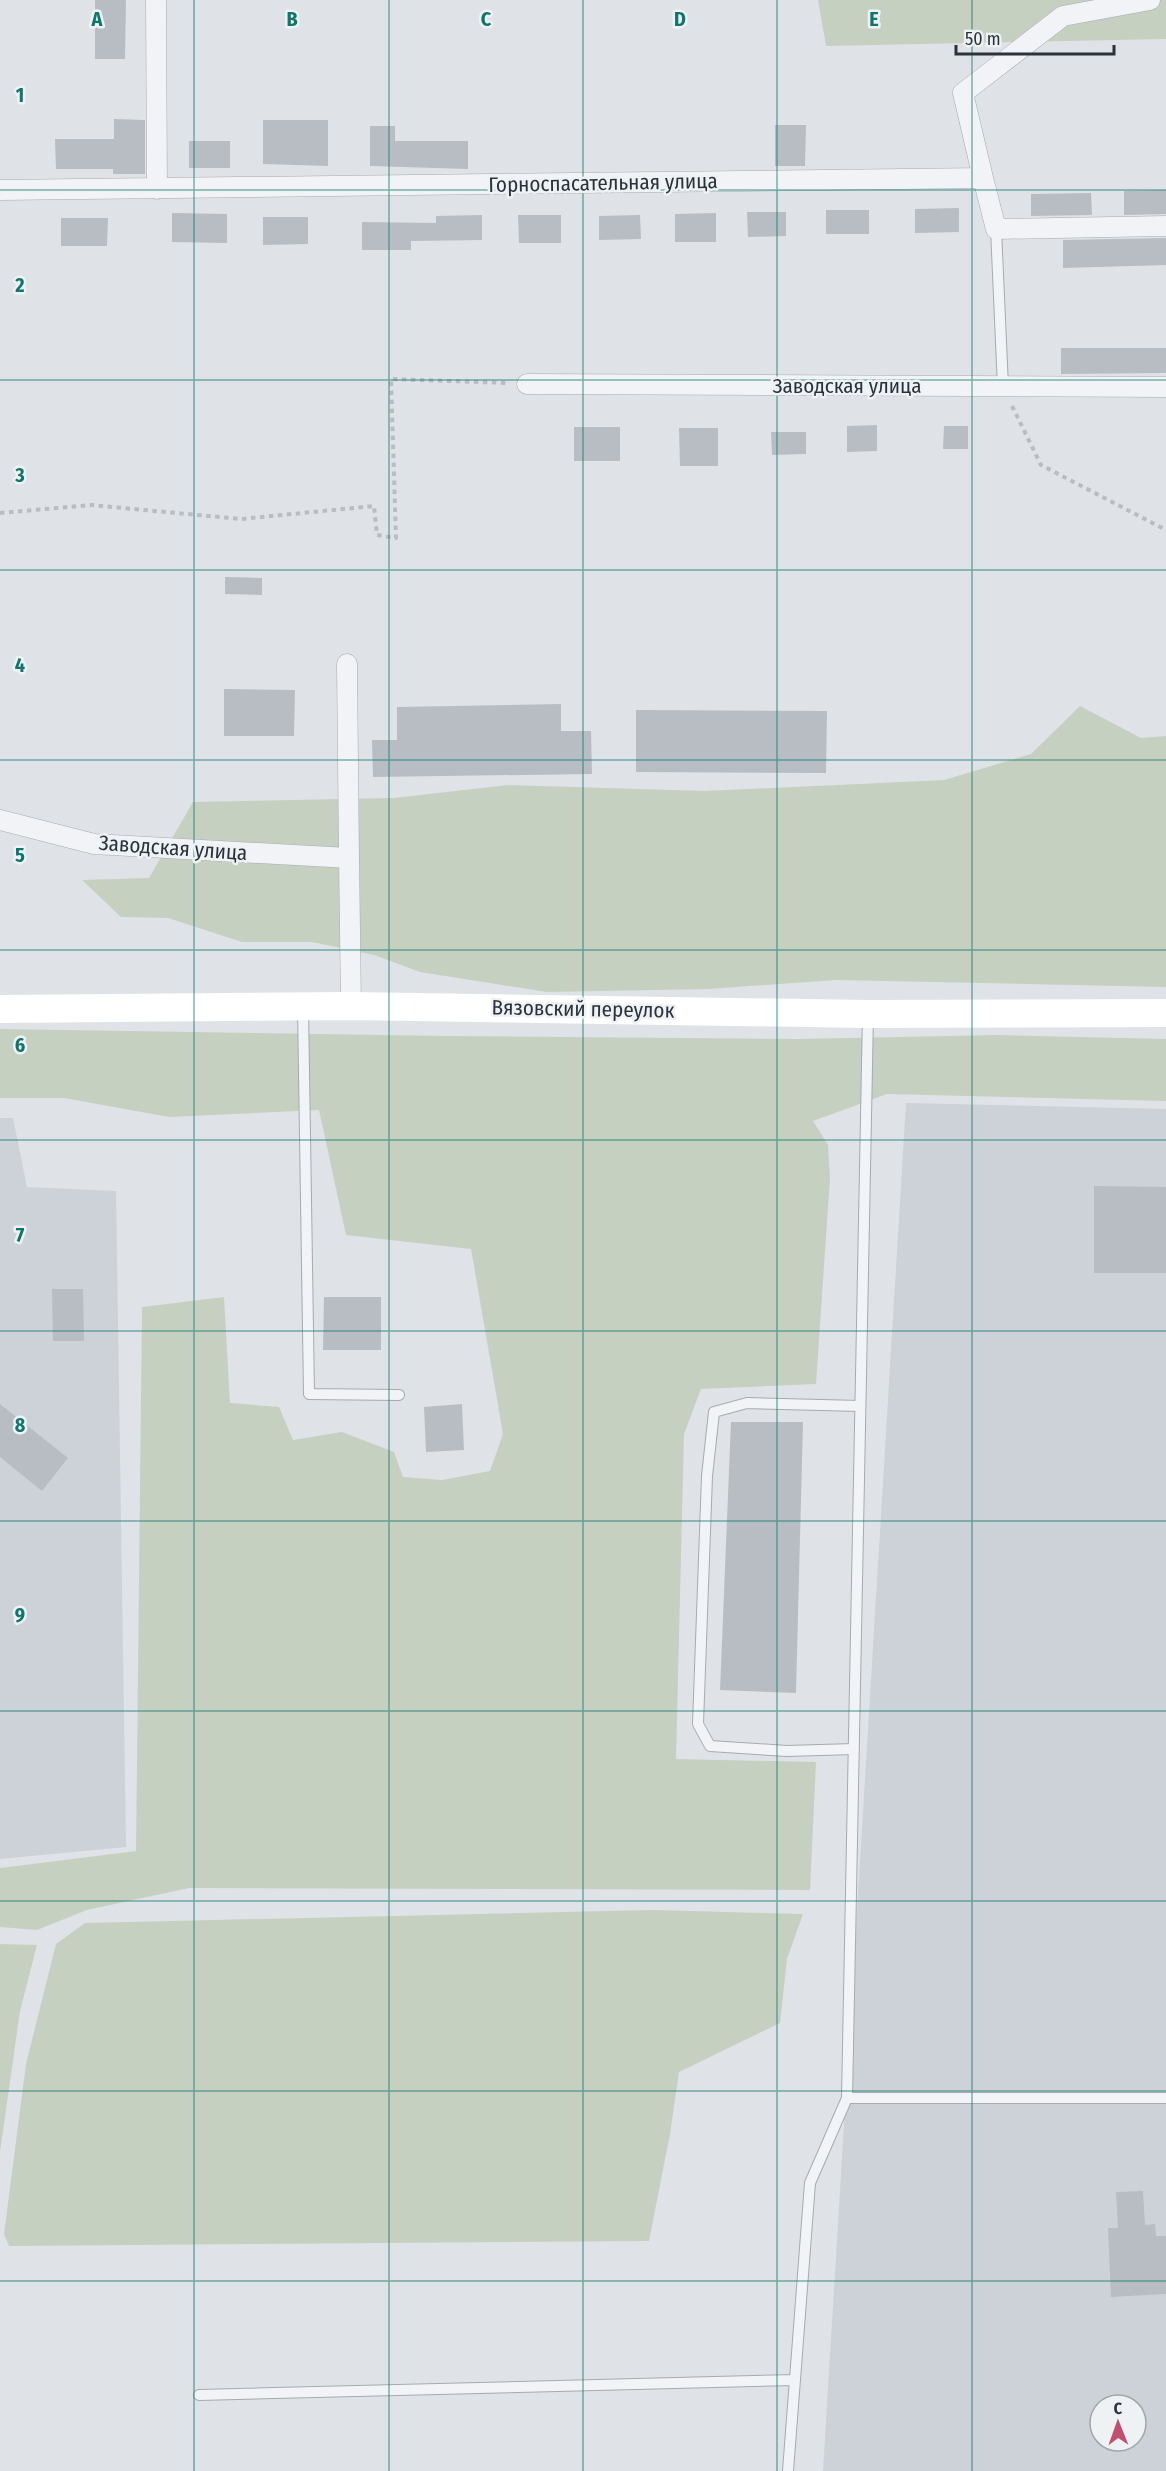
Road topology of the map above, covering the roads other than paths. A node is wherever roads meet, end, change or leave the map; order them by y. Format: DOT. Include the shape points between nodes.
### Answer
graph roads {
  1 [pos="156,0"];
  2 [pos="1150,0"];
  3 [pos="983,178"];
  4 [pos="157,189"];
  5 [pos="0,190"];
  6 [pos="1166,226"];
  7 [pos="996,229"];
  8 [pos="527,384"];
  9 [pos="1003,387"];
  10 [pos="1166,387"];
  11 [pos="347,664"];
  12 [pos="0,820"];
  13 [pos="349,858"];
  14 [pos="303,1006"];
  15 [pos="351,1006"];
  16 [pos="0,1009"];
  17 [pos="1166,1013"];
  18 [pos="868,1014"];
  19 [pos="399,1395"];
  20 [pos="860,1406"];
  21 [pos="854,1749"];
  22 [pos="847,2098"];
  23 [pos="1166,2098"];
  24 [pos="795,2380"];
  25 [pos="199,2395"];
  26 [pos="788,2471"];
  1 -- 4 [label="street"];
  2 -- 3 [label="street" via="1063,16 963,93"];
  3 -- 4 [label="street, Горноспасательная улица"];
  3 -- 7 [label="street"];
  4 -- 5 [label="street, Горноспасательная улица"];
  6 -- 7 [label="street"];
  7 -- 9 [label="lane"];
  8 -- 9 [label="street, Заводская улица"];
  9 -- 10 [label="street, Заводская улица"];
  11 -- 13 [label="street"];
  12 -- 13 [label="street, Заводская улица" via="94,844"];
  13 -- 15 [label="street"];
  14 -- 15 [label="street, Вязовский переулок"];
  14 -- 16 [label="street, Вязовский переулок"];
  14 -- 19 [label="lane" via="309,1394"];
  15 -- 18 [label="street, Вязовский переулок"];
  17 -- 18 [label="street, Вязовский переулок"];
  18 -- 20 [label="lane"];
  20 -- 21 [label="lane"];
  20 -- 21 [label="lane" via="747,1403 714,1412 707,1476 698,1724 710,1746 787,1751"];
  21 -- 22 [label="lane"];
  22 -- 23 [label="lane"];
  22 -- 24 [label="lane" via="810,2183"];
  24 -- 25 [label="lane"];
  24 -- 26 [label="lane"];
}
